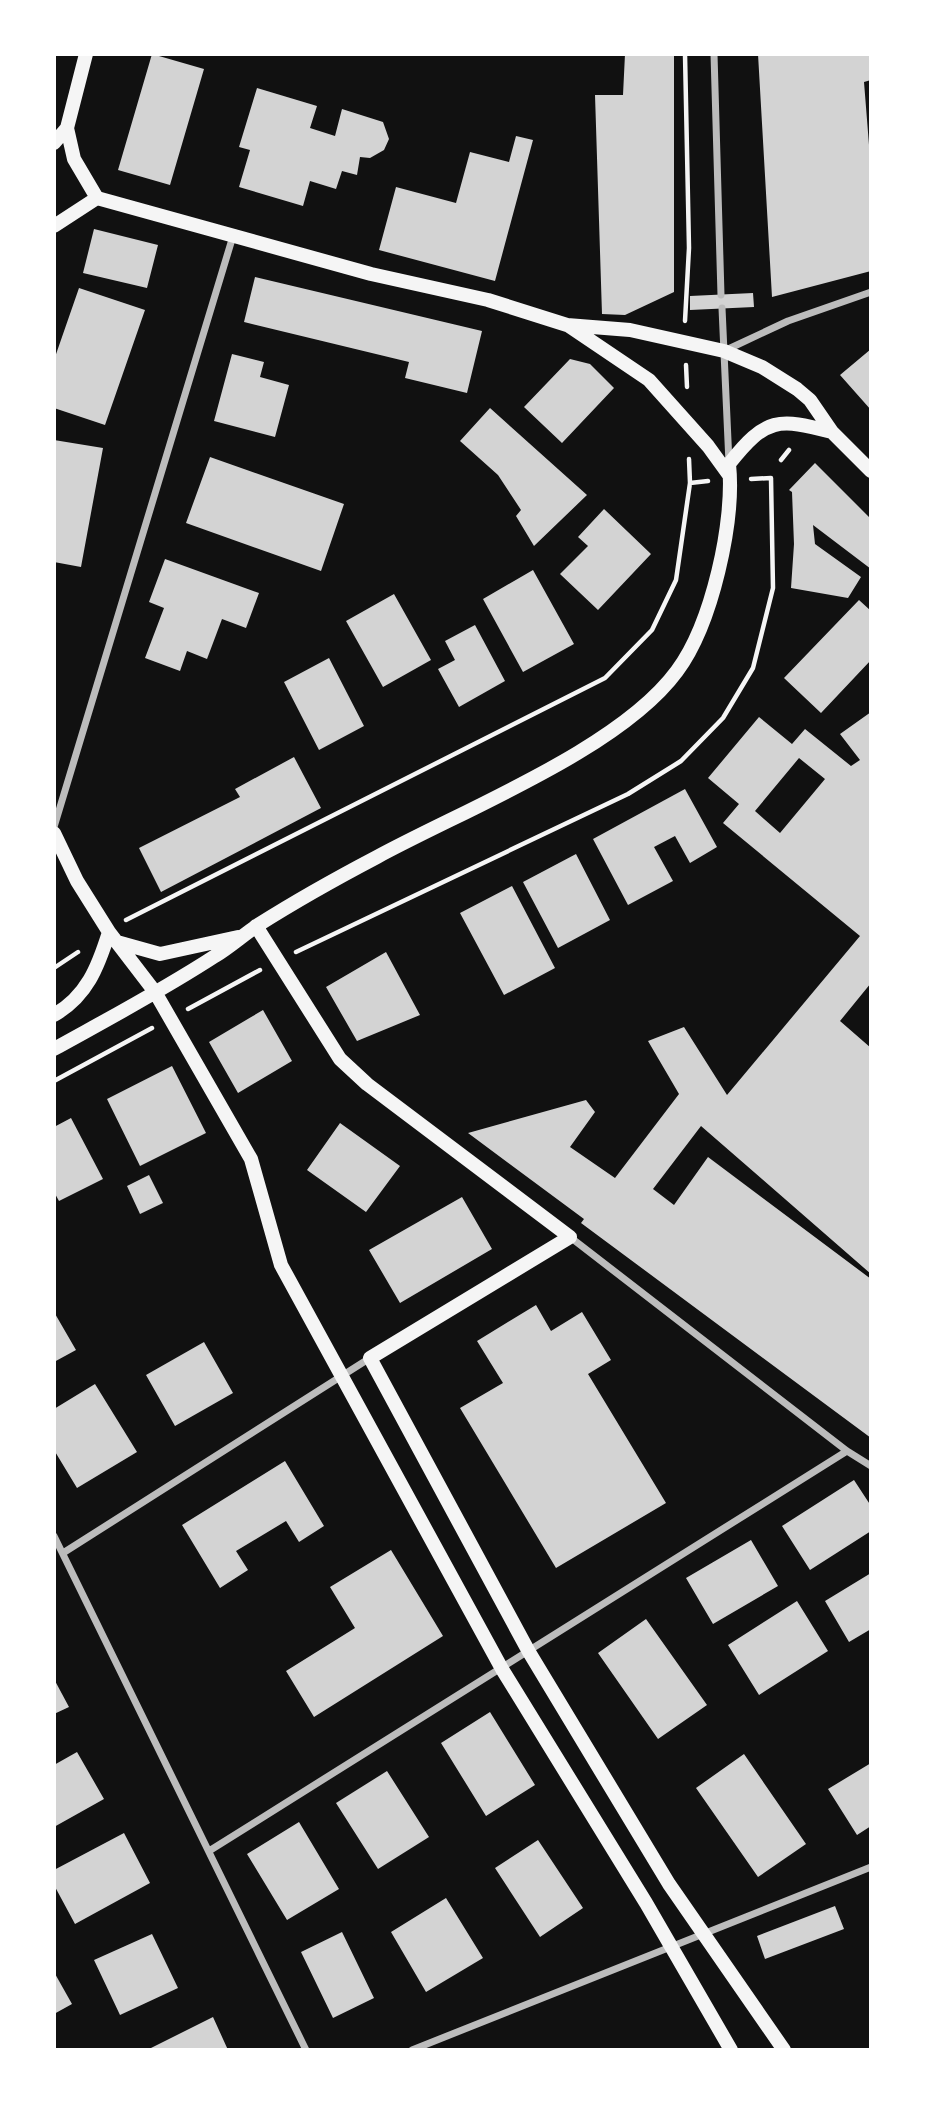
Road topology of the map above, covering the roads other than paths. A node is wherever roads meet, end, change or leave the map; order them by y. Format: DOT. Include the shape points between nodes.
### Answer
graph roads {
  1 [pos="86,54"];
  2 [pos="714,54"];
  3 [pos="67,128"];
  4 [pos="54,143"];
  5 [pos="97,198"];
  6 [pos="54,226"];
  7 [pos="233,236"];
  8 [pos="871,292"];
  9 [pos="721,295"];
  10 [pos="722,308"];
  11 [pos="567,325"];
  12 [pos="724,351"];
  13 [pos="832,432"];
  14 [pos="730,470"];
  15 [pos="871,471"];
  16 [pos="54,827"];
  17 [pos="54,833"];
  18 [pos="256,926"];
  19 [pos="243,935"];
  20 [pos="113,937"];
  21 [pos="155,992"];
  22 [pos="54,1015"];
  23 [pos="54,1049"];
  24 [pos="570,1237"];
  25 [pos="370,1358"];
  26 [pos="342,1377"];
  27 [pos="847,1451"];
  28 [pos="871,1466"];
  29 [pos="54,1536"];
  30 [pos="63,1553"];
  31 [pos="530,1652"];
  32 [pos="502,1669"];
  33 [pos="209,1851"];
  34 [pos="871,1867"];
  35 [pos="306,2050"];
  36 [pos="411,2050"];
  37 [pos="731,2050"];
  38 [pos="784,2050"];
  1 -- 3 [label="main road"];
  2 -- 9 [label="street"];
  3 -- 4 [label="main road"];
  3 -- 5 [label="main road" via="74,159"];
  5 -- 6 [label="main road"];
  5 -- 7 [label="main road"];
  7 -- 11 [label="main road" via="488,300"];
  7 -- 16 [label="street"];
  8 -- 12 [label="street" via="788,321"];
  10 -- 12 [label="street"];
  11 -- 12 [label="main road" via="630,330"];
  11 -- 14 [label="main road" via="649,380"];
  12 -- 13 [label="main road" via="797,389"];
  12 -- 14 [label="street"];
  13 -- 14 [label="main road" via="790,421 776,424 743,447"];
  13 -- 15 [label="main road"];
  14 -- 18 [label="main road" via="721,563 710,602 677,672 654,695 585,749"];
  17 -- 20 [label="main road" via="77,881"];
  18 -- 19 [label="main road"];
  18 -- 24 [label="main road" via="340,1059"];
  19 -- 20 [label="main road" via="160,954"];
  19 -- 21 [label="main road"];
  20 -- 21 [label="main road"];
  20 -- 22 [label="main road" via="86,986 71,1005"];
  21 -- 23 [label="main road"];
  21 -- 26 [label="main road" via="251,1159 281,1265"];
  24 -- 25 [label="main road"];
  24 -- 27 [label="street"];
  25 -- 26 [label="street"];
  25 -- 31 [label="main road"];
  26 -- 30 [label="street"];
  26 -- 32 [label="main road"];
  27 -- 28 [label="street"];
  27 -- 31 [label="street"];
  29 -- 30 [label="street"];
  30 -- 33 [label="street"];
  31 -- 32 [label="street"];
  31 -- 38 [label="main road" via="668,1884"];
  32 -- 33 [label="street"];
  32 -- 37 [label="main road"];
  33 -- 35 [label="street"];
  34 -- 36 [label="street"];
}
